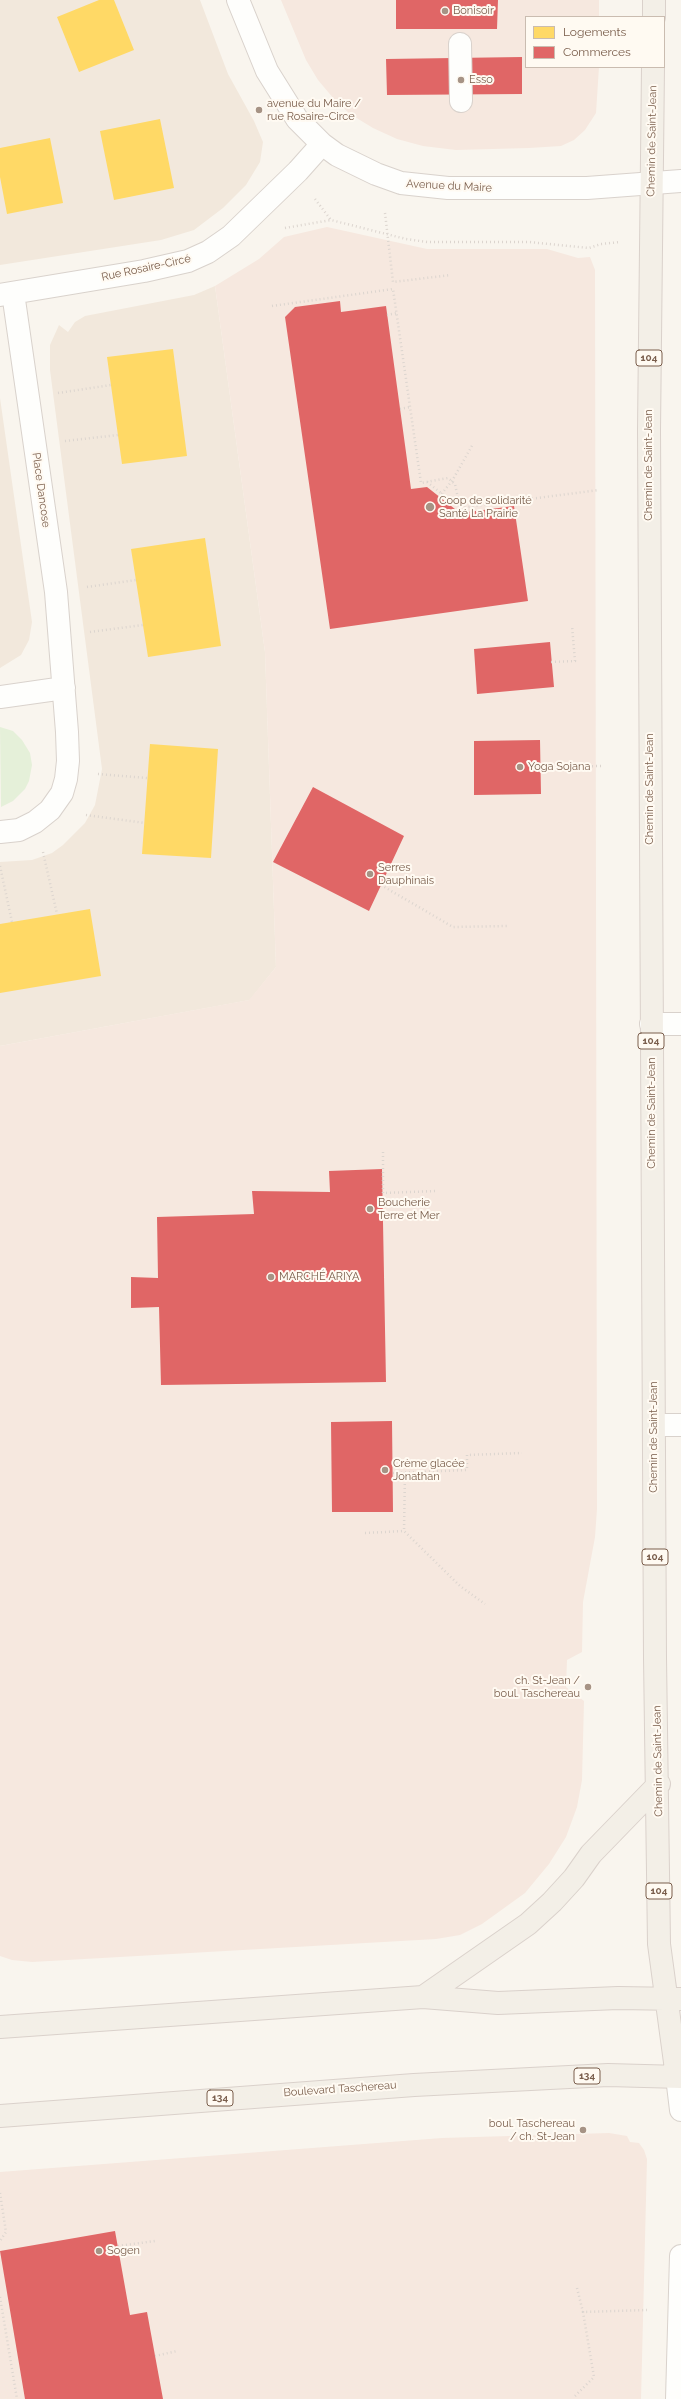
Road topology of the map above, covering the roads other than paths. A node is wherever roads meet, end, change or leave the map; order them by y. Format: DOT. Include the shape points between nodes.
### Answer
graph roads {
  1 [pos="238,0"];
  2 [pos="654,0"];
  3 [pos="654,16"];
  4 [pos="460,44"];
  5 [pos="653,68"];
  6 [pos="461,101"];
  7 [pos="322,144"];
  8 [pos="681,181"];
  9 [pos="652,184"];
  10 [pos="6,294"];
  11 [pos="64,688"];
  12 [pos="0,697"];
  13 [pos="0,832"];
  14 [pos="651,1024"];
  15 [pos="681,1024"];
  16 [pos="654,1425"];
  17 [pos="681,1425"];
  18 [pos="659,1784"];
  19 [pos="423,1997"];
  20 [pos="673,1999"];
  21 [pos="0,2027"];
  22 [pos="679,2077"];
  23 [pos="681,2110"];
  24 [pos="0,2116"];
  25 [pos="681,2256"];
  26 [pos="677,2399"];
  1 -- 7 [label="street, Avenue du Maire" via="280,94 297,119"];
  2 -- 3 [label="main road"];
  4 -- 6 [label="street"];
  5 -- 9 [label="main road, Chemin de Saint-Jean / 104"];
  7 -- 9 [label="street, Avenue du Maire" via="337,155 376,174 401,184 417,186 587,188"];
  7 -- 10 [label="street, Rue Rosaire-Circé" via="230,236 208,252 188,261 144,271"];
  8 -- 9 [label="street, Avenue du Maire"];
  9 -- 14 [label="main road, Chemin de Saint-Jean / 104" via="649,422"];
  10 -- 11 [label="street, Place Dancose" via="28,397 56,592"];
  11 -- 12 [label="street"];
  11 -- 13 [label="street, Place Dancose" via="67,771 62,793 43,816 19,830"];
  14 -- 15 [label="street"];
  14 -- 16 [label="main road, Chemin de Saint-Jean / 104"];
  16 -- 17 [label="street"];
  16 -- 18 [label="main road, Chemin de Saint-Jean / 104"];
  18 -- 19 [label="main road" via="591,1854 552,1902 528,1924"];
  18 -- 20 [label="main road, Chemin de Saint-Jean / 104" via="659,1944"];
  19 -- 20 [label="main road" via="498,2003"];
  19 -- 21 [label="main road"];
  20 -- 22 [label="main road, Chemin de Saint-Jean / 104"];
  22 -- 23 [label="street, Chemin de Saint-Jean"];
  22 -- 24 [label="main road, Boulevard Taschereau / 134" via="608,2075 414,2085"];
  25 -- 26 [label="street"];
}
